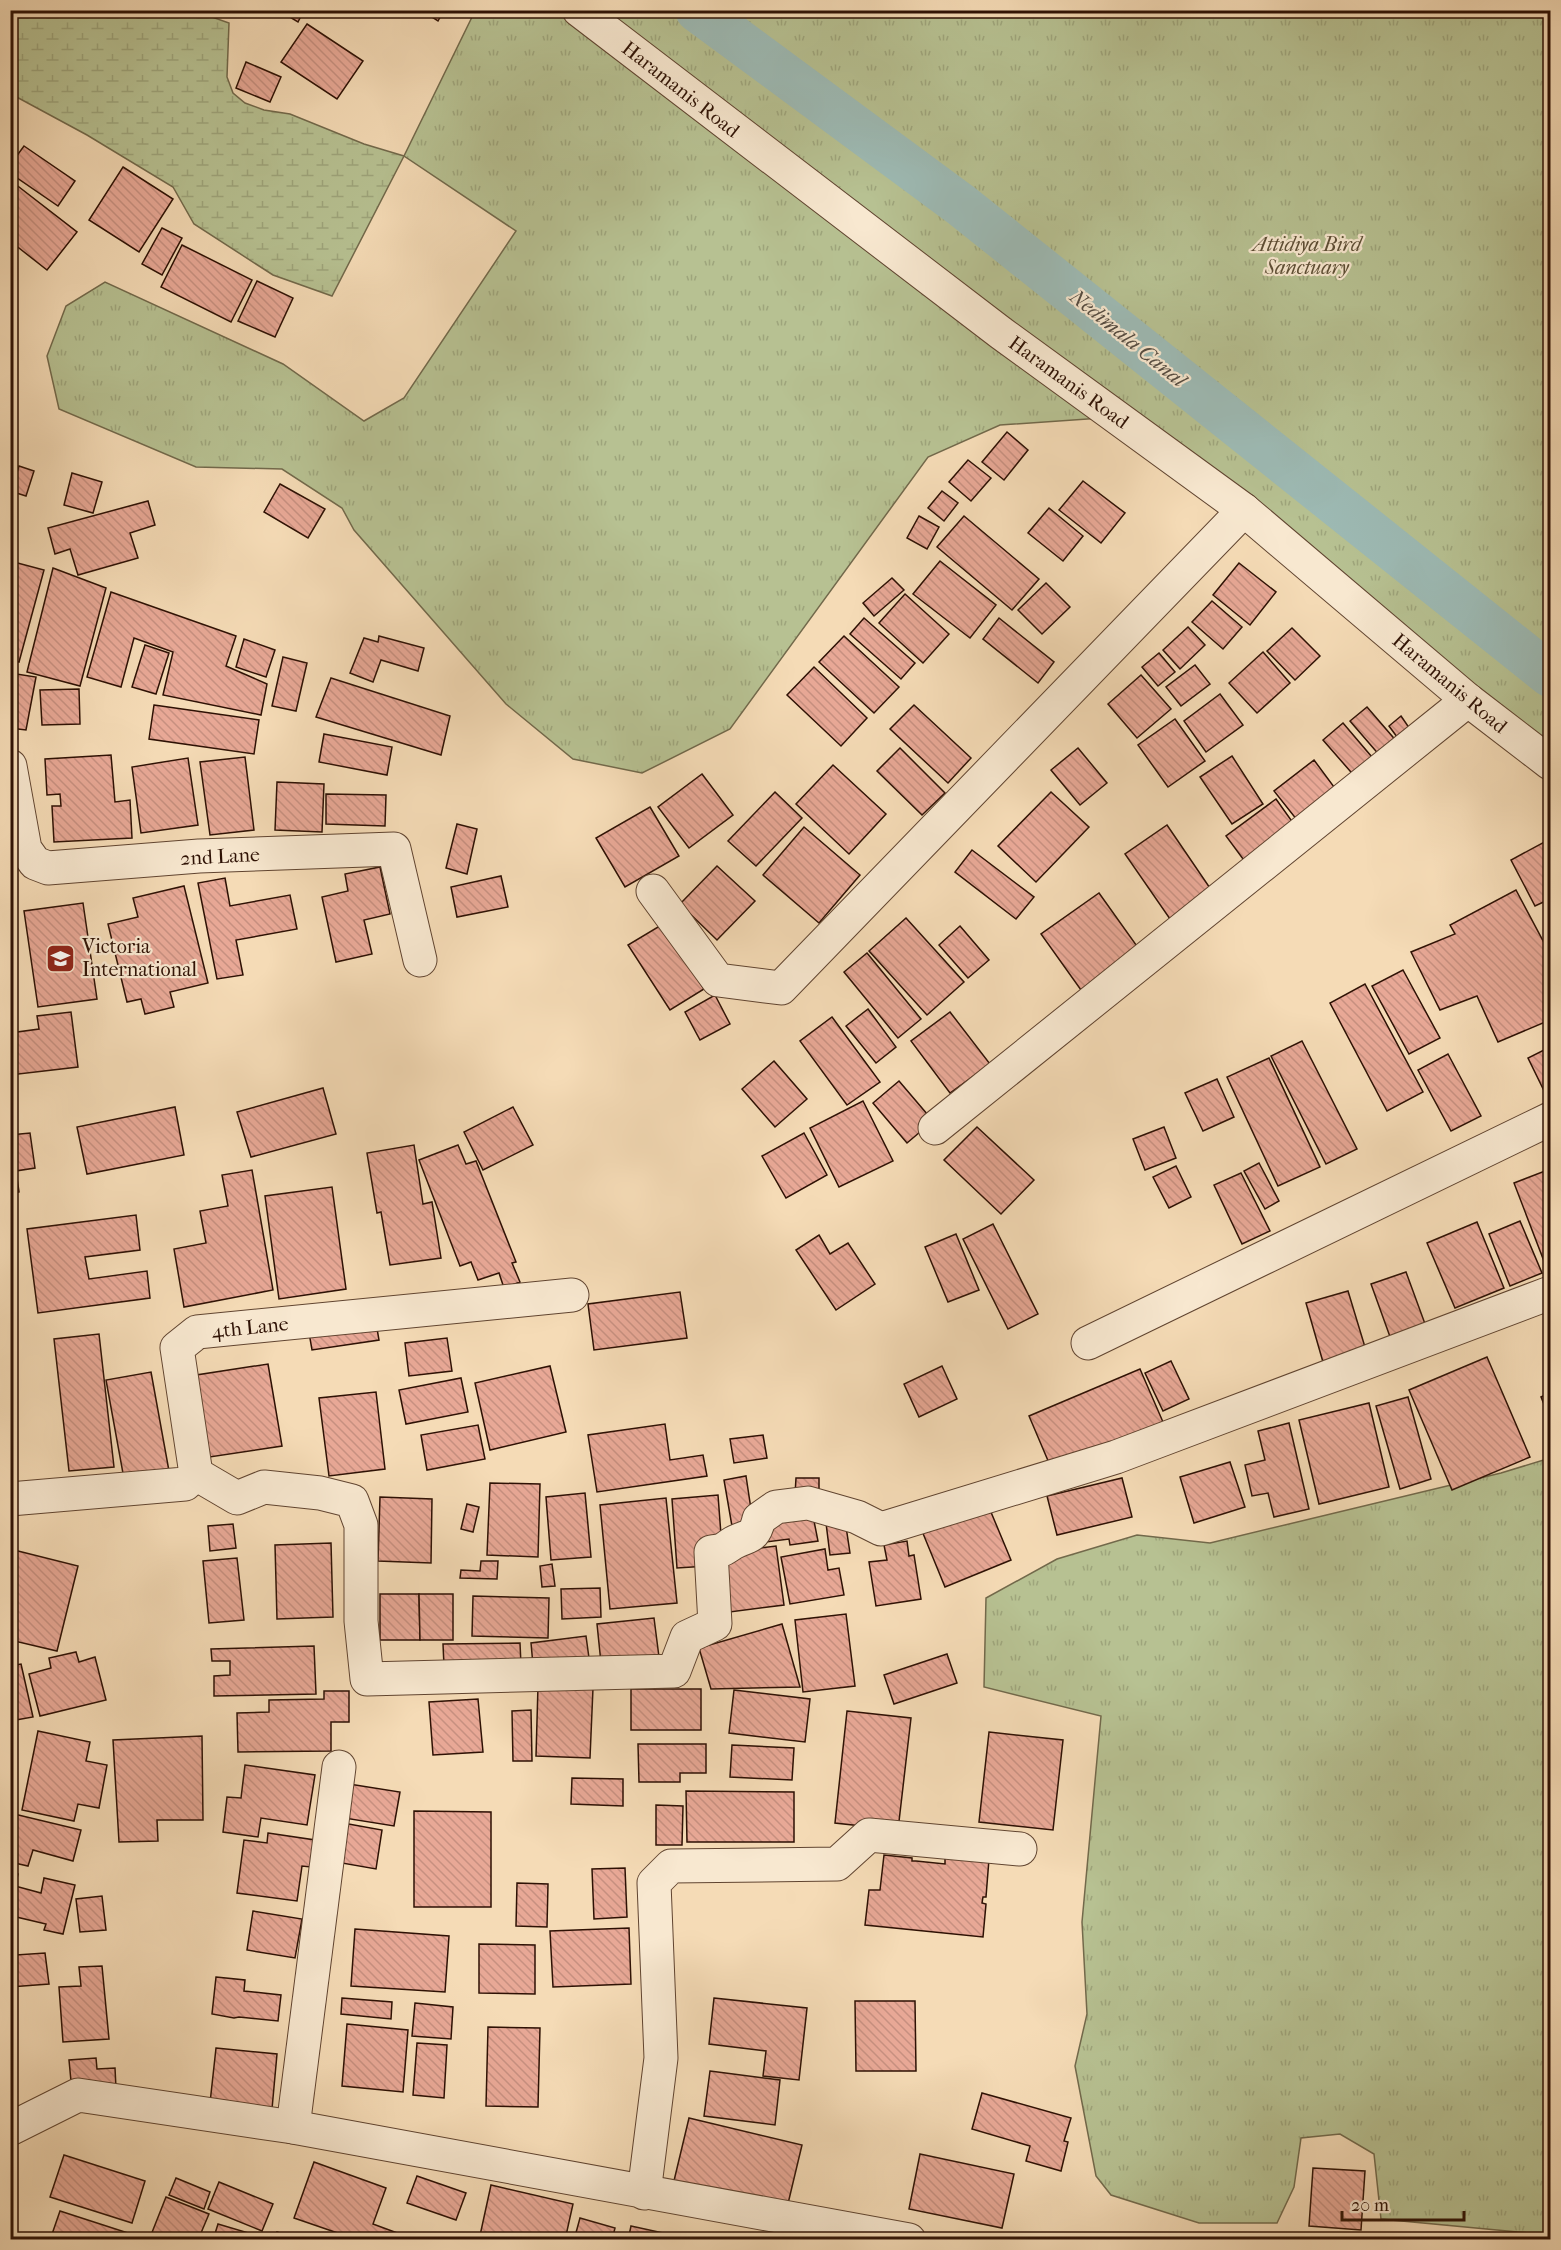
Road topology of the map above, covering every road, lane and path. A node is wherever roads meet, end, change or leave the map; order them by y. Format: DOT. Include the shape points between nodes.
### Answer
graph roads {
  1 [pos="579,10"];
  2 [pos="1244,510"];
  3 [pos="1468,700"];
  4 [pos="1551,764"];
  5 [pos="10,766"];
  6 [pos="653,891"];
  7 [pos="420,960"];
  8 [pos="1551,1119"];
  9 [pos="935,1128"];
  10 [pos="1551,1293"];
  11 [pos="572,1295"];
  12 [pos="1088,1343"];
  13 [pos="196,1474"];
  14 [pos="10,1499"];
  15 [pos="339,1767"];
  16 [pos="1020,1849"];
  17 [pos="293,2127"];
  18 [pos="10,2129"];
  19 [pos="644,2193"];
  20 [pos="909,2240"];
  1 -- 2 [label="street, Haramanis Road" via="1001,333"];
  2 -- 3 [label="street, Haramanis Road"];
  2 -- 6 [label="street" via="782,988 718,980"];
  3 -- 4 [label="street, Haramanis Road"];
  3 -- 9 [label="street"];
  5 -- 7 [label="street, 2nd Lane" via="25,849 35,863 48,868 199,856 394,849"];
  8 -- 12 [label="street"];
  10 -- 13 [label="street" via="1116,1457 881,1529 857,1517 808,1503 776,1507 759,1519 757,1531 751,1536 725,1550 711,1552 715,1624 687,1637 674,1671 367,1679 361,1621 361,1525 352,1501 264,1487 237,1498"];
  11 -- 13 [label="street, 4th Lane" via="197,1332 177,1348"];
  13 -- 14 [label="street" via="185,1484"];
  15 -- 17 [label="street"];
  16 -- 19 [label="street" via="869,1835 837,1864 671,1866 654,1883 661,2058"];
  17 -- 18 [label="street" via="78,2095"];
  17 -- 19 [label="street"];
  19 -- 20 [label="street"];
}
